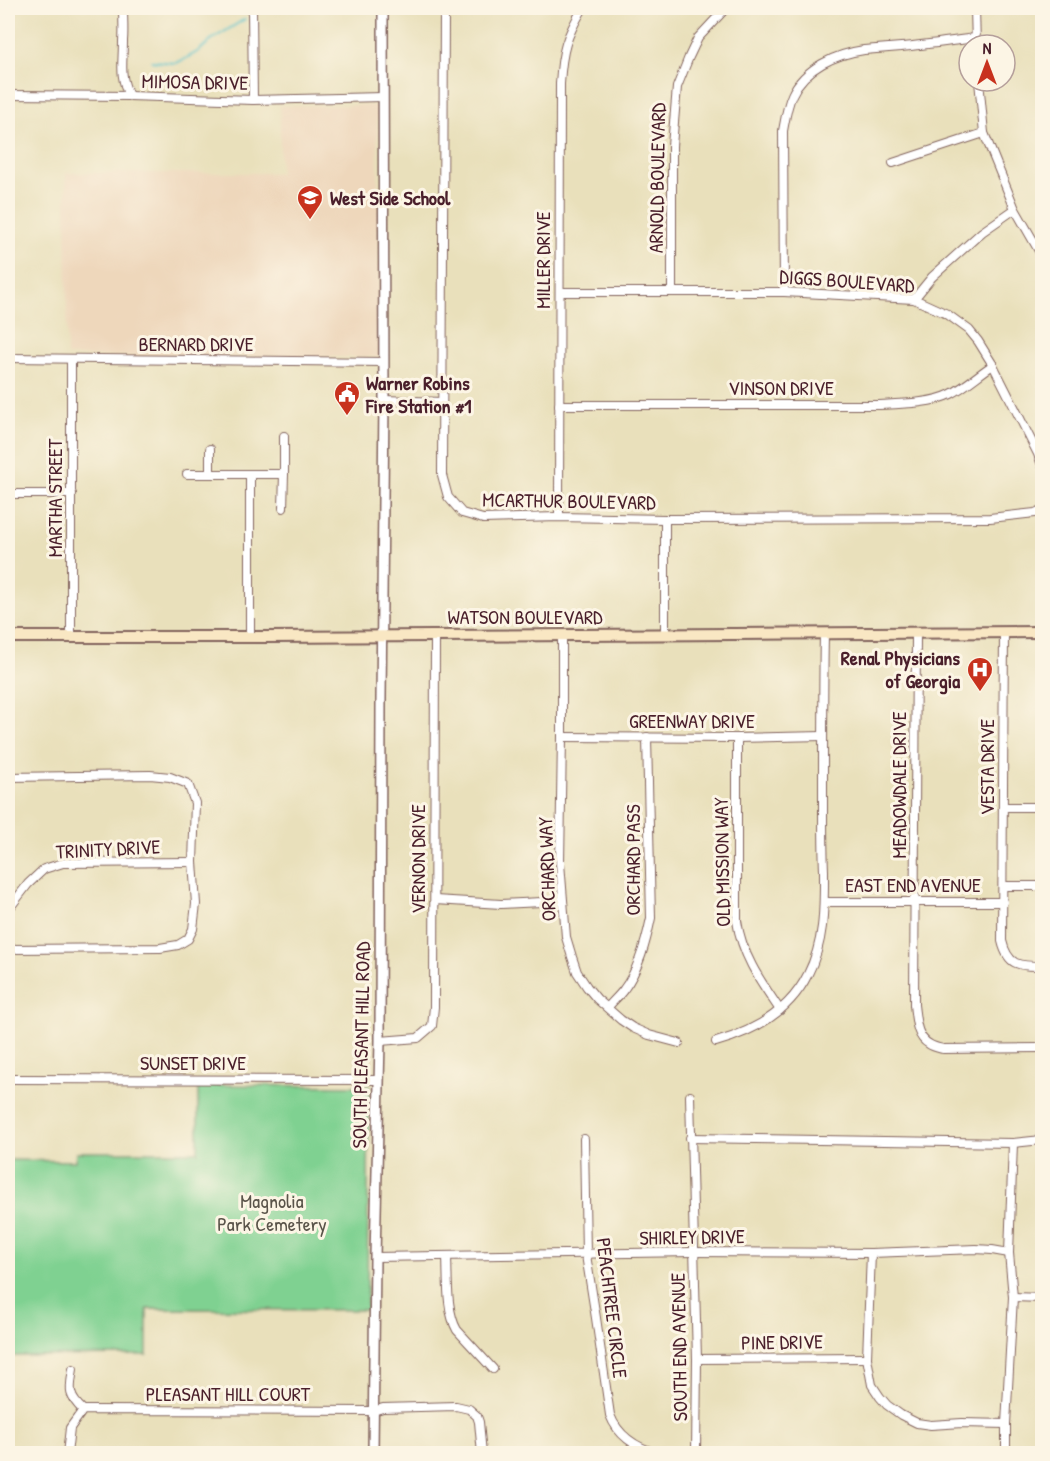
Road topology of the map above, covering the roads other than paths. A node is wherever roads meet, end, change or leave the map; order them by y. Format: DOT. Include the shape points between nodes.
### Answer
graph roads {
  1 [pos="123,8"];
  2 [pos="252,8"];
  3 [pos="382,8"];
  4 [pos="444,8"];
  5 [pos="583,8"];
  6 [pos="726,8"];
  7 [pos="975,8"];
  8 [pos="975,33"];
  9 [pos="957,43"];
  10 [pos="980,93"];
  11 [pos="8,95"];
  12 [pos="129,96"];
  13 [pos="383,97"];
  14 [pos="253,100"];
  15 [pos="984,133"];
  16 [pos="893,164"];
  17 [pos="1015,209"];
  18 [pos="1042,256"];
  19 [pos="560,292"];
  20 [pos="672,292"];
  21 [pos="784,292"];
  22 [pos="914,299"];
  23 [pos="8,358"];
  24 [pos="71,359"];
  25 [pos="384,362"];
  26 [pos="993,364"];
  27 [pos="384,400"];
  28 [pos="442,402"];
  29 [pos="559,405"];
  30 [pos="284,436"];
  31 [pos="210,449"];
  32 [pos="1042,465"];
  33 [pos="187,474"];
  34 [pos="210,474"];
  35 [pos="250,474"];
  36 [pos="284,474"];
  37 [pos="8,494"];
  38 [pos="72,494"];
  39 [pos="284,508"];
  40 [pos="1042,510"];
  41 [pos="559,517"];
  42 [pos="665,519"];
  43 [pos="1004,632"];
  44 [pos="1042,632"];
  45 [pos="824,633"];
  46 [pos="916,633"];
  47 [pos="562,634"];
  48 [pos="665,634"];
  49 [pos="382,636"];
  50 [pos="435,636"];
  51 [pos="8,637"];
  52 [pos="250,637"];
  53 [pos="71,638"];
  54 [pos="822,736"];
  55 [pos="562,737"];
  56 [pos="647,737"];
  57 [pos="737,738"];
  58 [pos="8,777"];
  59 [pos="1003,807"];
  60 [pos="1042,807"];
  61 [pos="193,862"];
  62 [pos="1003,886"];
  63 [pos="1042,886"];
  64 [pos="435,900"];
  65 [pos="562,901"];
  66 [pos="824,902"];
  67 [pos="915,902"];
  68 [pos="1003,902"];
  69 [pos="8,910"];
  70 [pos="8,949"];
  71 [pos="1042,966"];
  72 [pos="608,1007"];
  73 [pos="780,1010"];
  74 [pos="380,1041"];
  75 [pos="716,1042"];
  76 [pos="679,1043"];
  77 [pos="1042,1048"];
  78 [pos="8,1079"];
  79 [pos="379,1080"];
  80 [pos="690,1096"];
  81 [pos="690,1138"];
  82 [pos="584,1139"];
  83 [pos="1042,1140"];
  84 [pos="1013,1143"];
  85 [pos="693,1252"];
  86 [pos="871,1253"];
  87 [pos="1009,1253"];
  88 [pos="586,1255"];
  89 [pos="447,1256"];
  90 [pos="375,1257"];
  91 [pos="1012,1298"];
  92 [pos="1042,1298"];
  93 [pos="867,1358"];
  94 [pos="697,1359"];
  95 [pos="73,1369"];
  96 [pos="493,1369"];
  97 [pos="83,1410"];
  98 [pos="373,1411"];
  99 [pos="1006,1424"];
  100 [pos="68,1454"];
  101 [pos="373,1454"];
  102 [pos="482,1454"];
  103 [pos="659,1454"];
  104 [pos="696,1454"];
  105 [pos="1006,1454"];
  1 -- 12 [label="street" via="121,69"];
  2 -- 14 [label="street"];
  3 -- 13 [label="street, SOUTH PLEASANT HILL ROAD"];
  4 -- 28 [label="street, MCARTHUR BOULEVARD"];
  5 -- 19 [label="street, MILLER DRIVE" via="570,30 560,84"];
  6 -- 20 [label="street, ARNOLD BOULEVARD" via="698,38 676,87"];
  7 -- 8 [label="street"];
  9 -- 21 [label="street" via="842,55 813,69 796,88 783,131"];
  10 -- 15 [label="street"];
  11 -- 12 [label="street, MIMOSA DRIVE"];
  12 -- 14 [label="street, MIMOSA DRIVE"];
  13 -- 14 [label="street, MIMOSA DRIVE"];
  13 -- 25 [label="street, SOUTH PLEASANT HILL ROAD"];
  15 -- 16 [label="street"];
  15 -- 17 [label="street"];
  17 -- 18 [label="street"];
  17 -- 22 [label="street" via="982,232 932,277"];
  19 -- 20 [label="street, DIGGS BOULEVARD"];
  19 -- 29 [label="street, MILLER DRIVE"];
  20 -- 21 [label="street, DIGGS BOULEVARD"];
  21 -- 22 [label="street, DIGGS BOULEVARD"];
  22 -- 26 [label="street, DIGGS BOULEVARD" via="948,314 969,330"];
  23 -- 24 [label="street, BERNARD DRIVE"];
  24 -- 25 [label="street, BERNARD DRIVE"];
  24 -- 38 [label="street, MARTHA STREET"];
  25 -- 27 [label="street, SOUTH PLEASANT HILL ROAD"];
  26 -- 29 [label="street, VINSON DRIVE" via="950,395 908,403"];
  26 -- 32 [label="street, DIGGS BOULEVARD"];
  27 -- 28 [label="street"];
  27 -- 49 [label="street, SOUTH PLEASANT HILL ROAD"];
  28 -- 41 [label="street, MCARTHUR BOULEVARD" via="442,475 448,497 462,513 483,519"];
  29 -- 41 [label="street, MILLER DRIVE"];
  30 -- 36 [label="street"];
  31 -- 34 [label="street"];
  33 -- 34 [label="street"];
  34 -- 35 [label="street"];
  35 -- 36 [label="street"];
  35 -- 52 [label="street"];
  36 -- 39 [label="street"];
  37 -- 38 [label="street"];
  38 -- 53 [label="street, MARTHA STREET"];
  40 -- 42 [label="street, MCARTHUR BOULEVARD" via="990,518"];
  41 -- 42 [label="street, MCARTHUR BOULEVARD"];
  42 -- 48 [label="street"];
  43 -- 44 [label="main road, WATSON BOULEVARD"];
  43 -- 46 [label="main road, WATSON BOULEVARD"];
  43 -- 59 [label="street, VESTA DRIVE"];
  45 -- 46 [label="main road, WATSON BOULEVARD"];
  45 -- 48 [label="main road, WATSON BOULEVARD"];
  45 -- 54 [label="street"];
  46 -- 67 [label="street, MEADOWDALE DRIVE"];
  47 -- 48 [label="main road, WATSON BOULEVARD"];
  47 -- 50 [label="main road, WATSON BOULEVARD"];
  47 -- 55 [label="street, ORCHARD WAY"];
  49 -- 50 [label="main road, WATSON BOULEVARD"];
  49 -- 52 [label="main road, WATSON BOULEVARD"];
  49 -- 74 [label="street, SOUTH PLEASANT HILL ROAD"];
  50 -- 64 [label="street, VERNON DRIVE"];
  51 -- 53 [label="main road, WATSON BOULEVARD"];
  52 -- 53 [label="main road, WATSON BOULEVARD"];
  54 -- 57 [label="street, GREENWAY DRIVE"];
  54 -- 66 [label="street"];
  55 -- 56 [label="street, GREENWAY DRIVE"];
  55 -- 65 [label="street, ORCHARD WAY"];
  56 -- 57 [label="street, GREENWAY DRIVE"];
  56 -- 72 [label="street, ORCHARD PASS" via="651,918 646,942 626,988"];
  57 -- 73 [label="street, OLD MISSION WAY" via="737,921 743,949"];
  58 -- 61 [label="street" via="150,775 188,784 195,803"];
  59 -- 60 [label="street"];
  59 -- 62 [label="street, VESTA DRIVE"];
  61 -- 69 [label="street, TRINITY DRIVE" via="63,863 44,869"];
  61 -- 70 [label="street" via="193,929 188,939 178,945"];
  62 -- 63 [label="street, EAST END AVENUE"];
  62 -- 68 [label="street, VESTA DRIVE"];
  64 -- 65 [label="street" via="501,904"];
  64 -- 74 [label="street, VERNON DRIVE" via="432,1026 418,1038"];
  65 -- 72 [label="street, ORCHARD WAY" via="566,937 578,972 597,999"];
  66 -- 67 [label="street, EAST END AVENUE"];
  66 -- 73 [label="street" via="815,959 800,988"];
  67 -- 68 [label="street, EAST END AVENUE"];
  67 -- 77 [label="street, MEADOWDALE DRIVE" via="914,1005 921,1037 943,1049"];
  68 -- 71 [label="street, VESTA DRIVE" via="1002,940 1006,956 1022,966"];
  72 -- 76 [label="street, ORCHARD WAY" via="633,1028"];
  73 -- 75 [label="street" via="752,1030"];
  74 -- 79 [label="street, SOUTH PLEASANT HILL ROAD"];
  78 -- 79 [label="street, SUNSET DRIVE"];
  79 -- 90 [label="street, SOUTH PLEASANT HILL ROAD"];
  80 -- 81 [label="street, SOUTH END AVENUE"];
  81 -- 84 [label="street"];
  81 -- 85 [label="street, SOUTH END AVENUE"];
  82 -- 88 [label="street, PEACHTREE CIRCLE"];
  83 -- 84 [label="street"];
  84 -- 87 [label="street"];
  85 -- 86 [label="street, SHIRLEY DRIVE"];
  85 -- 88 [label="street, SHIRLEY DRIVE"];
  85 -- 94 [label="street, SOUTH END AVENUE"];
  86 -- 87 [label="street, SHIRLEY DRIVE" via="976,1249"];
  86 -- 93 [label="street"];
  87 -- 91 [label="street"];
  88 -- 89 [label="street, SHIRLEY DRIVE"];
  88 -- 103 [label="street, PEACHTREE CIRCLE" via="614,1426 629,1442"];
  89 -- 90 [label="street, SHIRLEY DRIVE"];
  89 -- 96 [label="street" via="453,1324"];
  90 -- 98 [label="street, SOUTH PLEASANT HILL ROAD"];
  91 -- 92 [label="street"];
  91 -- 99 [label="street"];
  93 -- 94 [label="street, PINE DRIVE"];
  93 -- 99 [label="street" via="872,1385 887,1405 917,1423"];
  94 -- 104 [label="street, SOUTH END AVENUE"];
  95 -- 97 [label="street" via="70,1390"];
  97 -- 98 [label="street, PLEASANT HILL COURT"];
  97 -- 100 [label="street" via="70,1428"];
  98 -- 101 [label="street, SOUTH PLEASANT HILL ROAD"];
  98 -- 102 [label="street, PLEASANT HILL COURT" via="433,1406 469,1409 479,1422"];
  99 -- 105 [label="street"];
}
